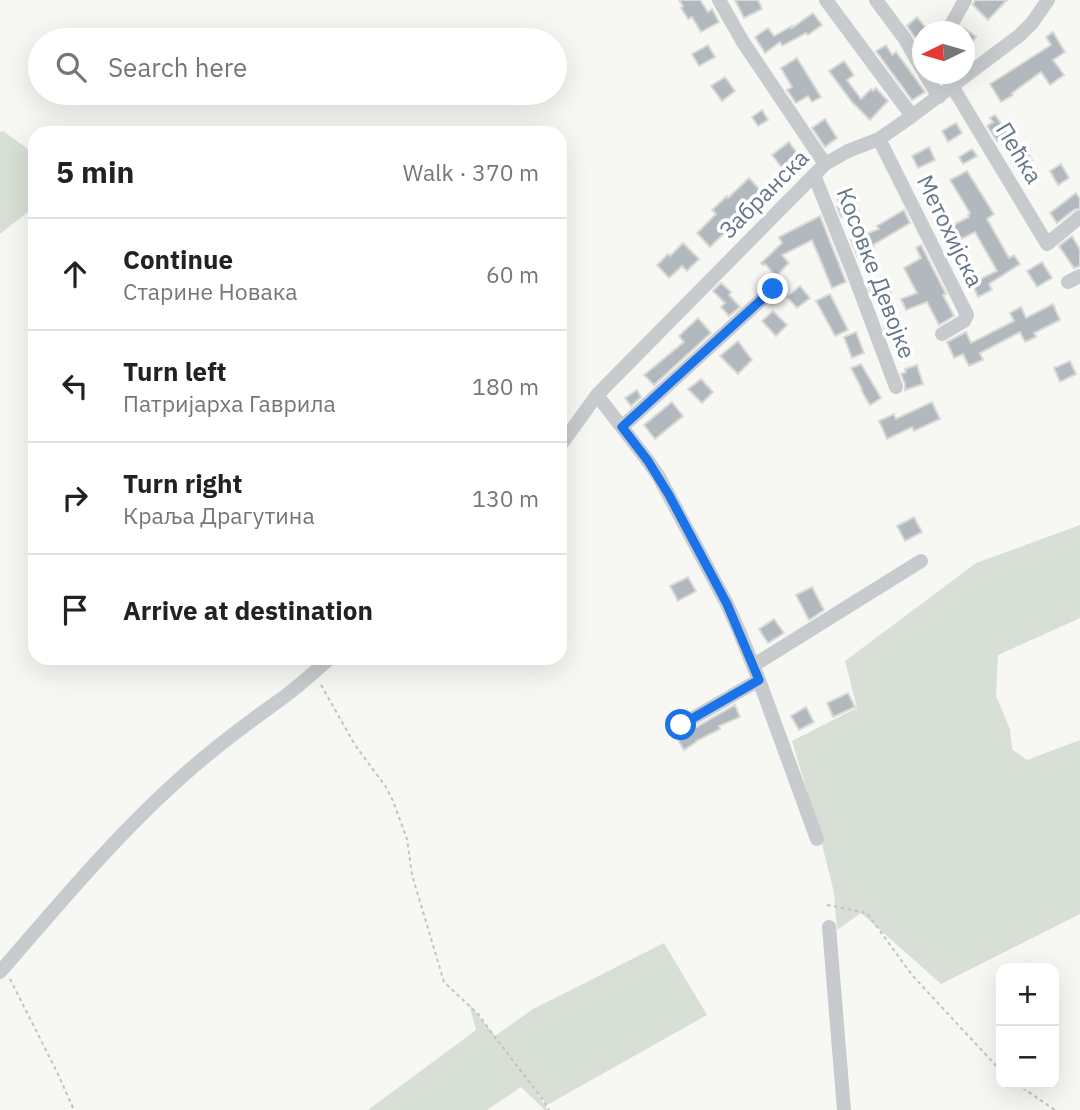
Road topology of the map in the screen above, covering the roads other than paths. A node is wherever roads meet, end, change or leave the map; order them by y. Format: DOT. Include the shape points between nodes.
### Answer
graph roads {
  1 [pos="719,0"];
  2 [pos="827,0"];
  3 [pos="876,0"];
  4 [pos="965,0"];
  5 [pos="1048,0"];
  6 [pos="953,21"];
  7 [pos="912,51"];
  8 [pos="932,84"];
  9 [pos="952,86"];
  10 [pos="939,97"];
  11 [pos="912,116"];
  12 [pos="879,139"];
  13 [pos="825,164"];
  14 [pos="814,176"];
  15 [pos="1080,217"];
  16 [pos="773,289"];
  17 [pos="942,334"];
  18 [pos="895,387"];
  19 [pos="597,395"];
  20 [pos="622,427"];
  21 [pos="567,436"];
  22 [pos="921,561"];
  23 [pos="322,665"];
  24 [pos="754,665"];
  25 [pos="759,680"];
  26 [pos="681,725"];
  27 [pos="817,839"];
  28 [pos="829,927"];
  29 [pos="1,967"];
  30 [pos="844,1110"];
  1 -- 13 [label="street"];
  2 -- 11 [label="street"];
  3 -- 7 [label="street"];
  4 -- 6 [label="street"];
  5 -- 9 [label="street, Забранска" via="1020,35"];
  8 -- 10 [label="street"];
  9 -- 10 [label="street, Забранска"];
  9 -- 15 [label="street, Пећка" via="1047,244"];
  10 -- 11 [label="street, Забранска"];
  11 -- 12 [label="street, Забранска"];
  12 -- 13 [label="street, Забранска"];
  12 -- 17 [label="street, Метохијска" via="967,315"];
  13 -- 14 [label="street, Забранска"];
  14 -- 18 [label="street, Косовке Девојке"];
  14 -- 19 [label="street, Забранска"];
  16 -- 20 [label="street"];
  19 -- 20 [label="street"];
  19 -- 21 [label="street, Забранска"];
  20 -- 24 [label="street" via="664,486"];
  22 -- 24 [label="street"];
  23 -- 29 [label="street" via="214,749 136,819"];
  24 -- 25 [label="street"];
  25 -- 26 [label="street"];
  25 -- 27 [label="street"];
  28 -- 30 [label="street"];
}
